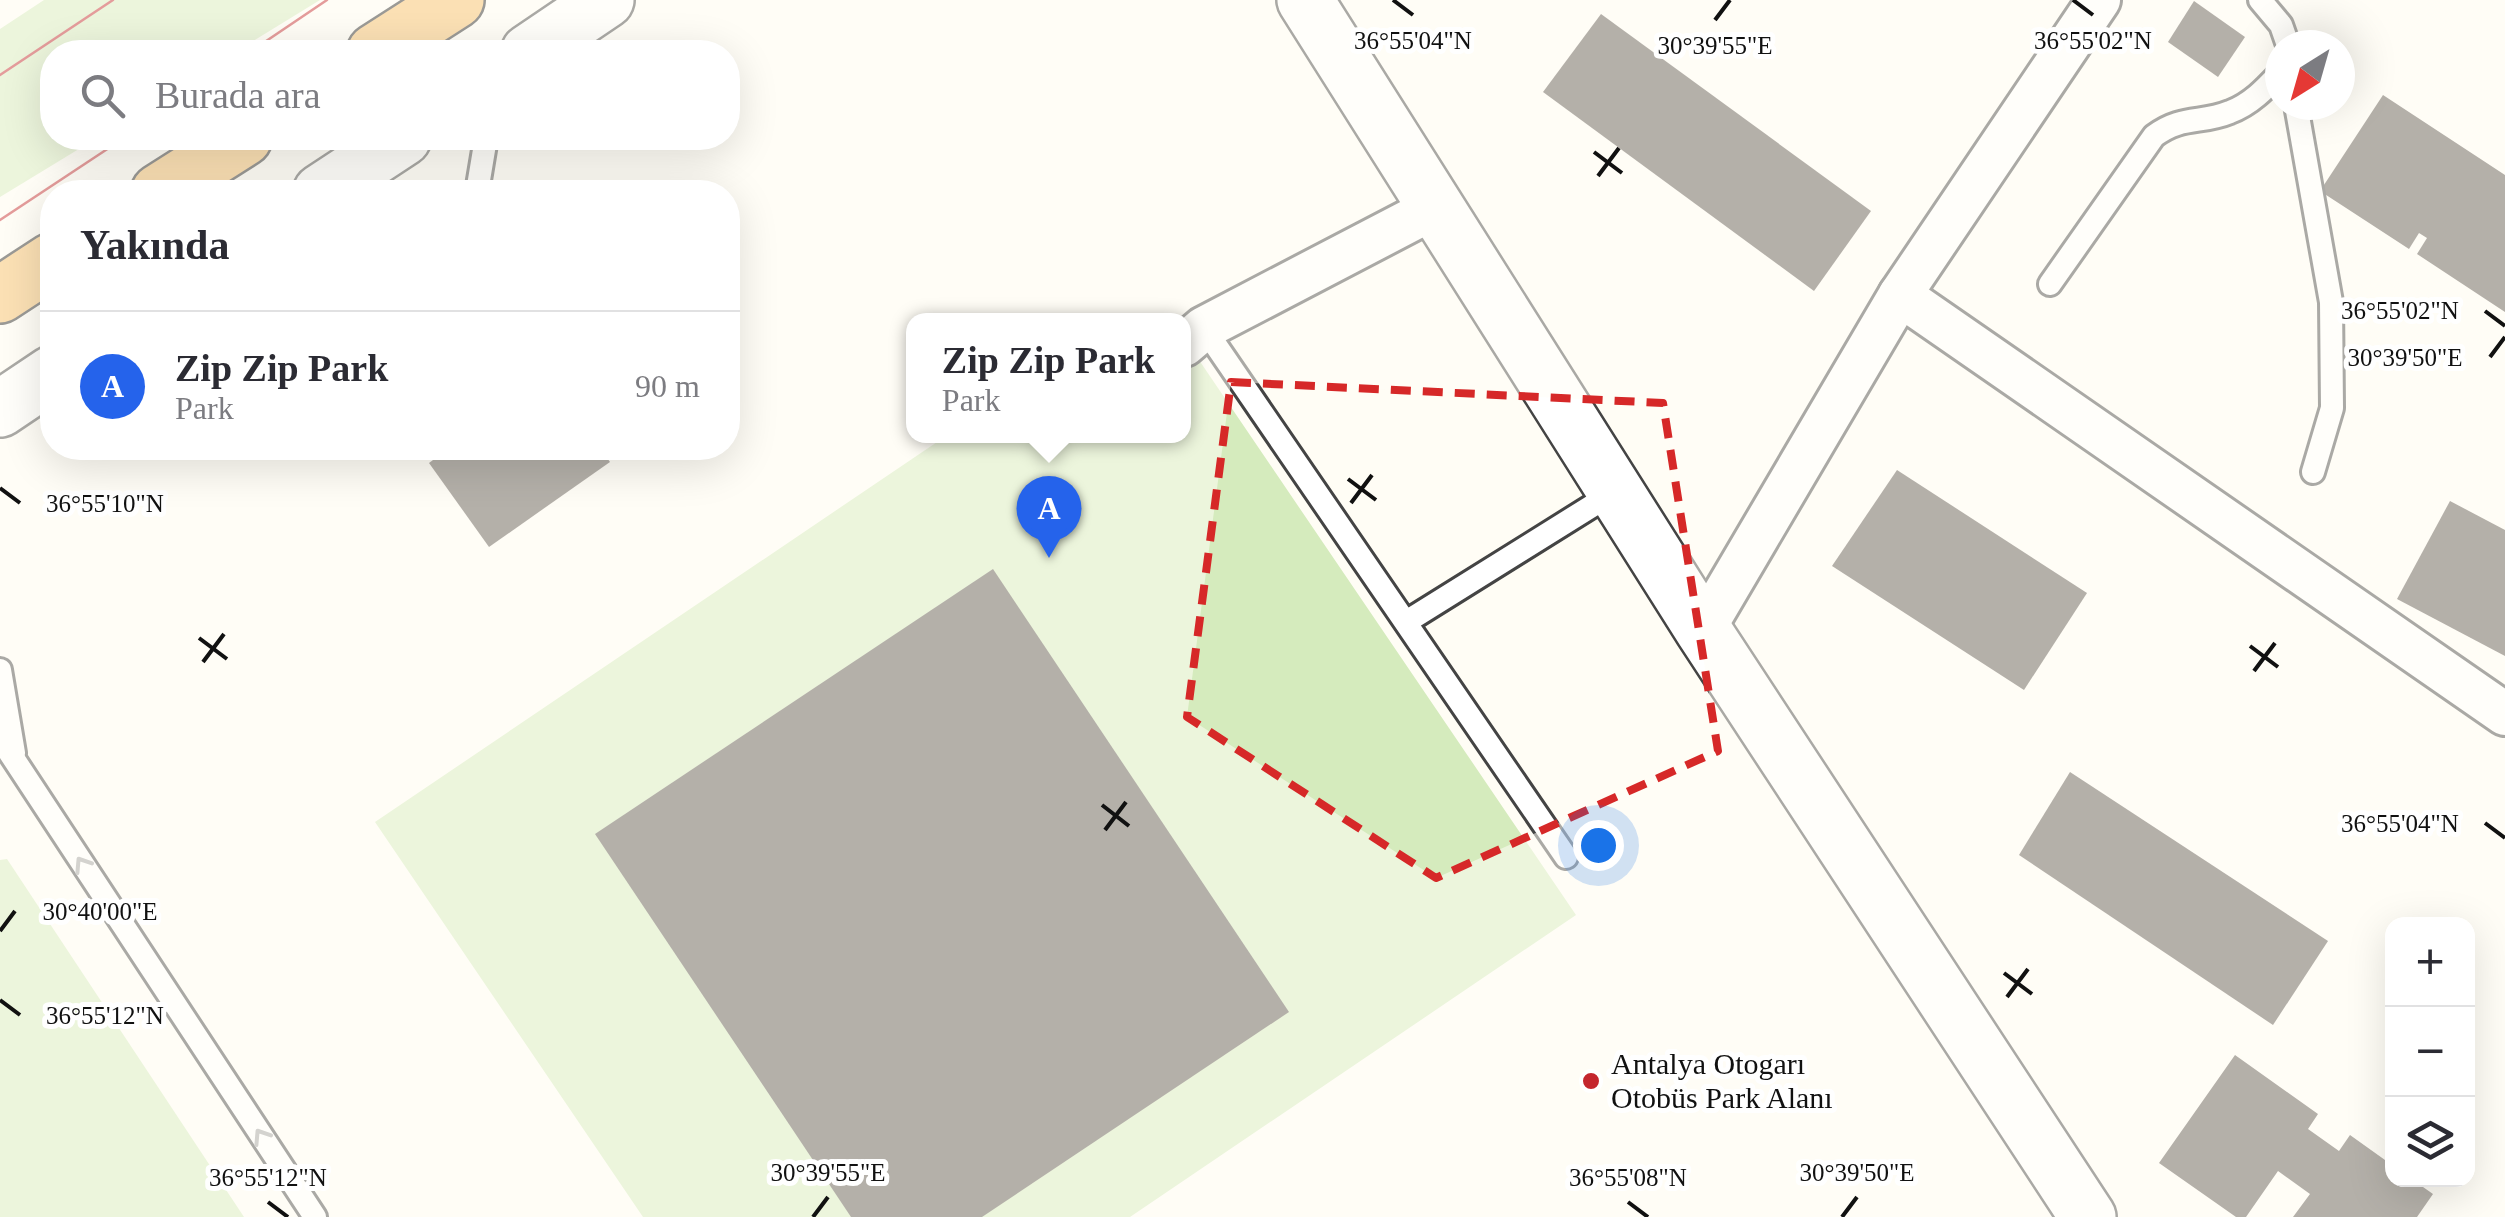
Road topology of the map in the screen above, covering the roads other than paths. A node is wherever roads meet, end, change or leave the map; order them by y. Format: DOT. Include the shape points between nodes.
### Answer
graph roads {
  1 [pos="456,0"];
  2 [pos="606,0"];
  3 [pos="1305,0"];
  4 [pos="2099,0"];
  5 [pos="2260,0"];
  6 [pos="2282,30"];
  7 [pos="393,40"];
  8 [pos="547,40"];
  9 [pos="2265,90"];
  10 [pos="2299,120"];
  11 [pos="225,150"];
  12 [pos="384,150"];
  13 [pos="484,150"];
  14 [pos="178,180"];
  15 [pos="339,180"];
  16 [pos="480,180"];
  17 [pos="1436,207"];
  18 [pos="40,270"];
  19 [pos="2050,284"];
  20 [pos="1900,295"];
  21 [pos="0,296"];
  22 [pos="1194,336"];
  23 [pos="40,382"];
  24 [pos="0,409"];
  25 [pos="2313,472"];
  26 [pos="1616,491"];
  27 [pos="1406,622"];
  28 [pos="1704,630"];
  29 [pos="0,670"];
  30 [pos="2505,714"];
  31 [pos="0,738"];
  32 [pos="8,758"];
  33 [pos="1566,857"];
  34 [pos="314,1217"];
  35 [pos="2088,1217"];
  1 -- 7 [label="highway"];
  2 -- 8 [label="street"];
  3 -- 17 [label="street"];
  4 -- 20 [label="street"];
  5 -- 6 [label="lane"];
  9 -- 19 [label="lane" via="2232,112 2173,122 2154,136"];
  10 -- 25 [label="lane" via="2331,302 2332,408"];
  11 -- 14 [label="highway"];
  12 -- 15 [label="street"];
  13 -- 16 [label="lane"];
  17 -- 22 [label="street"];
  17 -- 26 [label="street"];
  18 -- 21 [label="highway"];
  20 -- 28 [label="street"];
  20 -- 30 [label="street"];
  22 -- 27 [label="lane"];
  23 -- 24 [label="street"];
  26 -- 27 [label="lane"];
  26 -- 28 [label="street"];
  27 -- 33 [label="lane"];
  28 -- 35 [label="street"];
  29 -- 32 [label="lane"];
  31 -- 32 [label="lane"];
  34 -- 32 [label="lane, one-way"];
}
